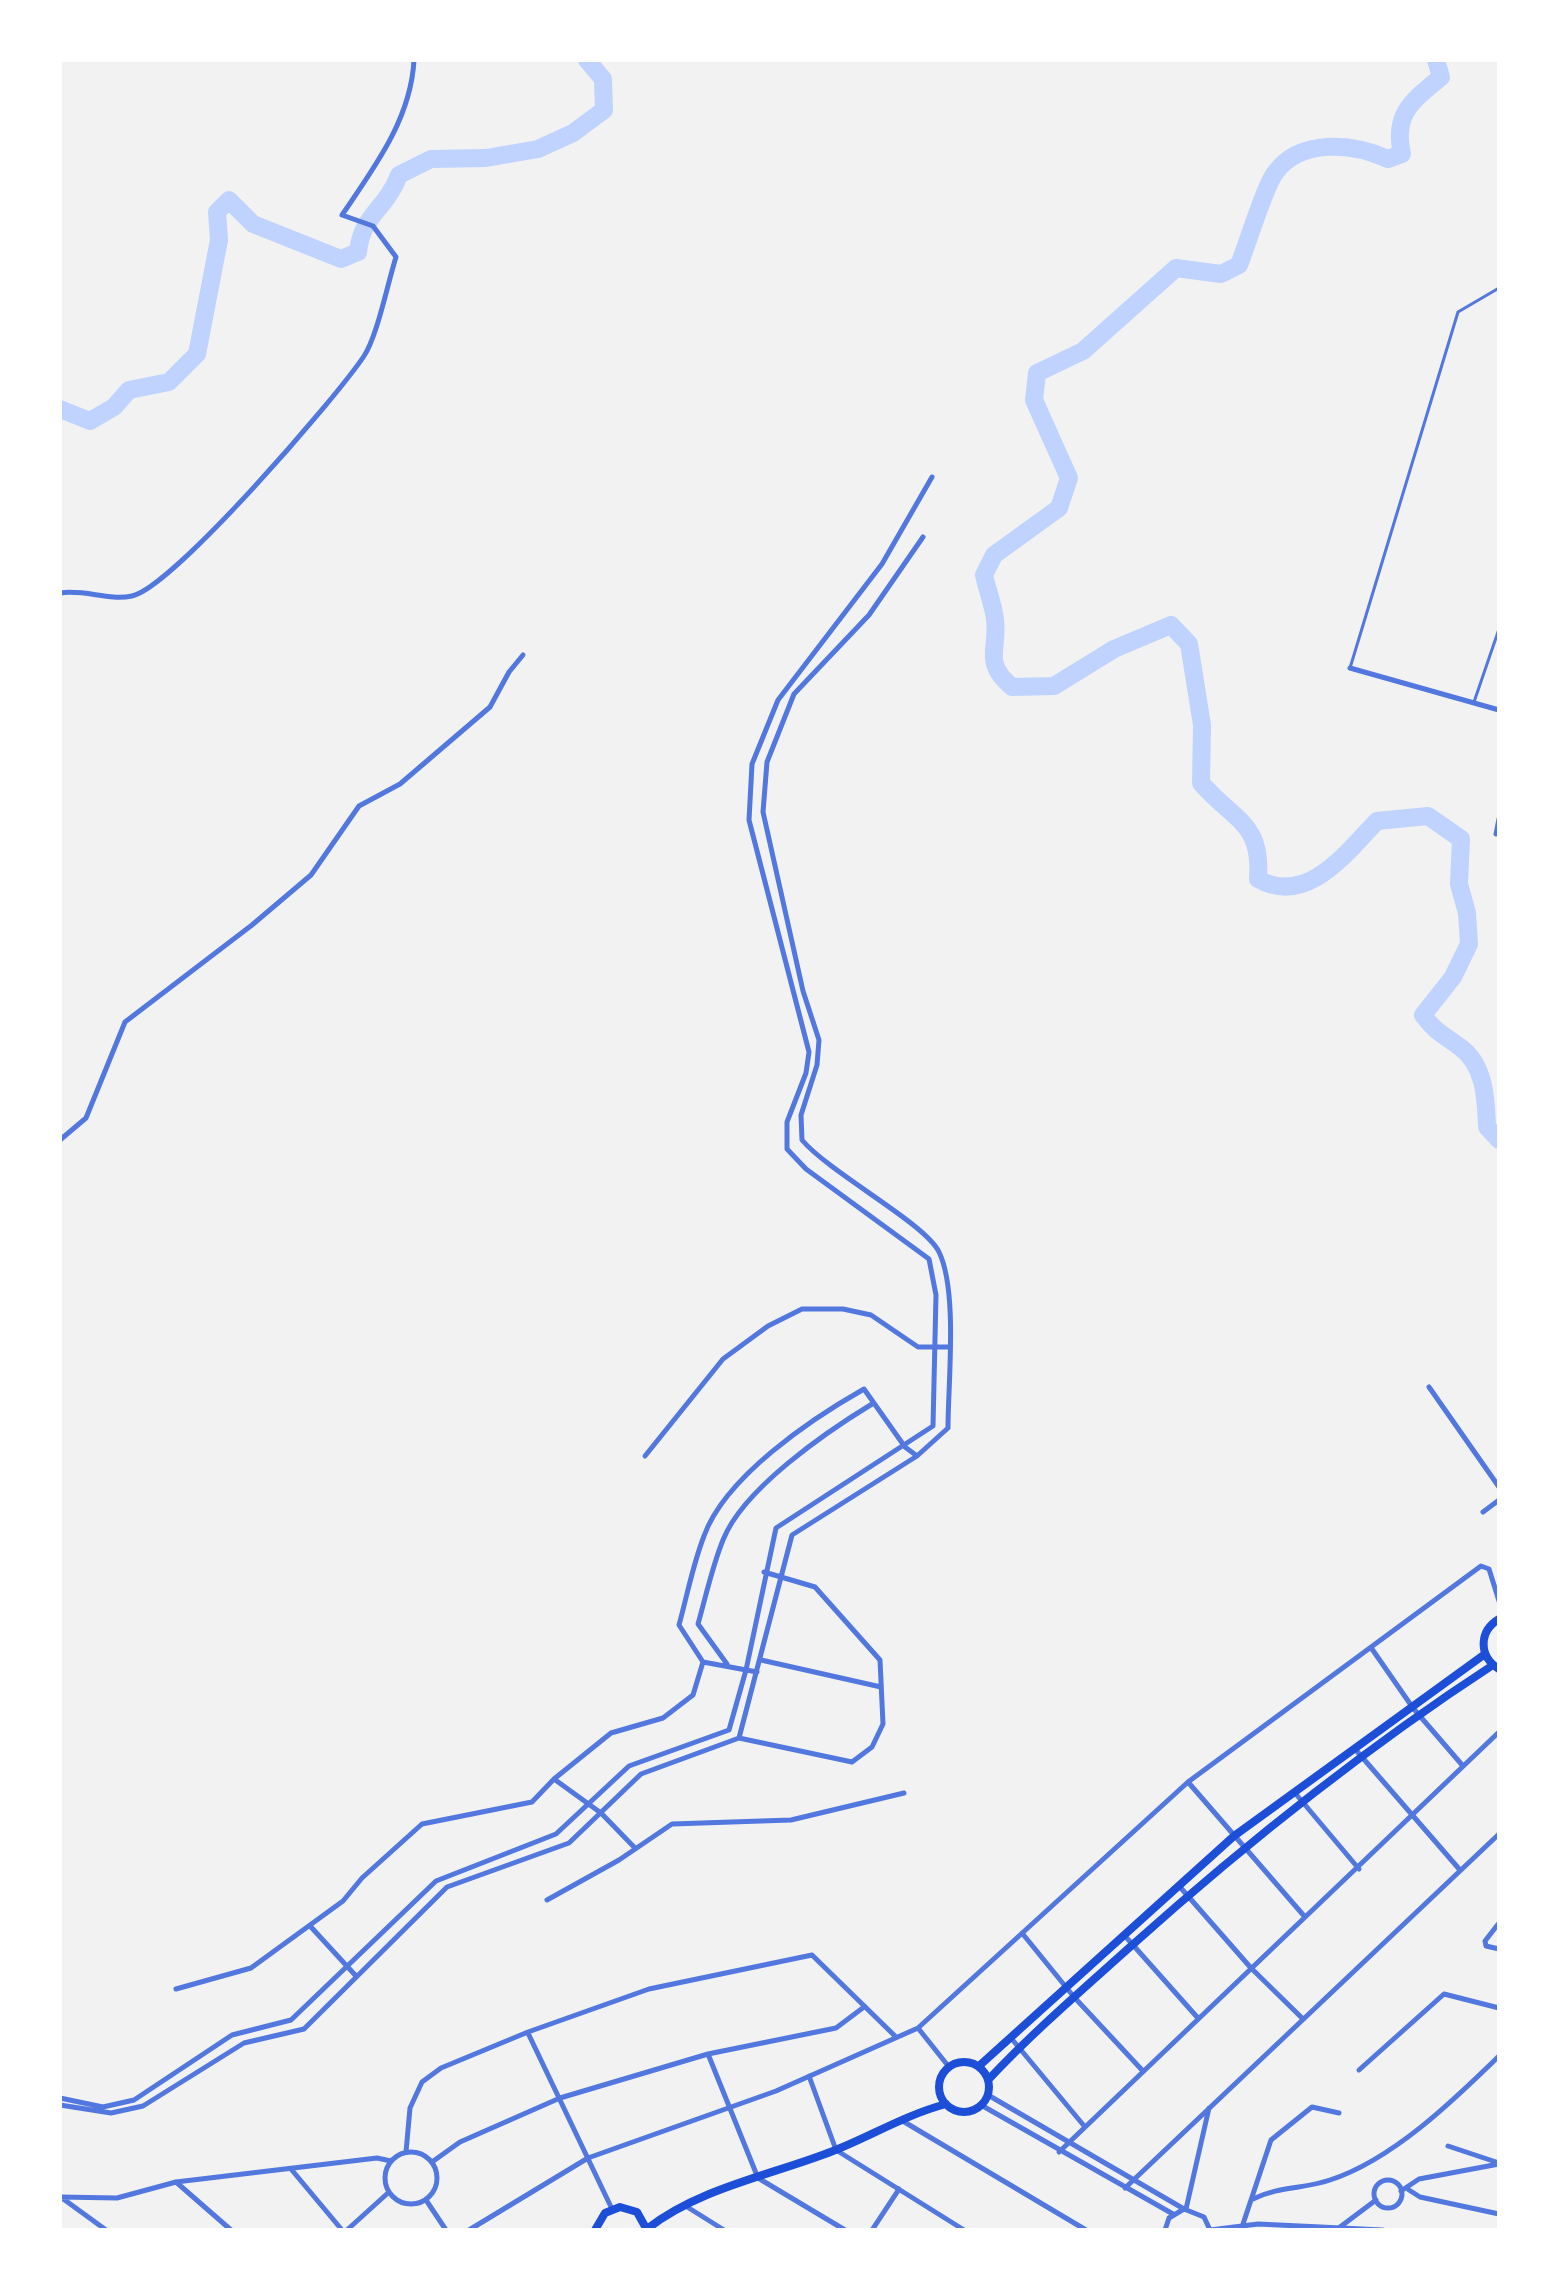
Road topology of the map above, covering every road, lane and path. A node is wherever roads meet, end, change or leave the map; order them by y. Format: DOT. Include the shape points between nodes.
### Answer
graph roads {
  1 [pos="414,60"];
  2 [pos="1499,288"];
  3 [pos="932,477"];
  4 [pos="923,537"];
  5 [pos="60,593"];
  6 [pos="1499,629"];
  7 [pos="523,655"];
  8 [pos="1350,668"];
  9 [pos="1474,702"];
  10 [pos="1499,710"];
  11 [pos="1499,819"];
  12 [pos="1496,834"];
  13 [pos="60,1140"];
  14 [pos="935,1347"];
  15 [pos="948,1347"];
  16 [pos="1429,1387"];
  17 [pos="872,1404"];
  18 [pos="905,1447"];
  19 [pos="645,1456"];
  20 [pos="917,1456"];
  21 [pos="1499,1487"];
  22 [pos="1499,1500"];
  23 [pos="1483,1512"];
  24 [pos="764,1572"];
  25 [pos="781,1576"];
  26 [pos="1499,1601"];
  27 [pos="1499,1619"];
  28 [pos="1372,1649"];
  29 [pos="1485,1654"];
  30 [pos="761,1660"];
  31 [pos="703,1662"];
  32 [pos="727,1664"];
  33 [pos="1496,1667"];
  34 [pos="746,1670"];
  35 [pos="757,1672"];
  36 [pos="1445,1682"];
  37 [pos="881,1687"];
  38 [pos="1453,1692"];
  39 [pos="1413,1708"];
  40 [pos="1420,1717"];
  41 [pos="1499,1732"];
  42 [pos="739,1738"];
  43 [pos="1358,1752"];
  44 [pos="1463,1766"];
  45 [pos="554,1779"];
  46 [pos="1188,1782"];
  47 [pos="1294,1792"];
  48 [pos="904,1793"];
  49 [pos="1302,1802"];
  50 [pos="588,1804"];
  51 [pos="601,1813"];
  52 [pos="1412,1814"];
  53 [pos="1499,1834"];
  54 [pos="1234,1836"];
  55 [pos="1243,1846"];
  56 [pos="636,1848"];
  57 [pos="1359,1869"];
  58 [pos="1460,1870"];
  59 [pos="1184,1891"];
  60 [pos="547,1900"];
  61 [pos="1305,1917"];
  62 [pos="1499,1923"];
  63 [pos="311,1927"];
  64 [pos="1022,1933"];
  65 [pos="1125,1936"];
  66 [pos="1133,1944"];
  67 [pos="1499,1949"];
  68 [pos="346,1967"];
  69 [pos="1251,1968"];
  70 [pos="356,1977"];
  71 [pos="1066,1988"];
  72 [pos="176,1989"];
  73 [pos="1074,1997"];
  74 [pos="864,2007"];
  75 [pos="1499,2008"];
  76 [pos="1197,2017"];
  77 [pos="1303,2019"];
  78 [pos="918,2028"];
  79 [pos="528,2032"];
  80 [pos="896,2037"];
  81 [pos="1010,2038"];
  82 [pos="1020,2048"];
  83 [pos="708,2054"];
  84 [pos="1499,2056"];
  85 [pos="979,2066"];
  86 [pos="949,2067"];
  87 [pos="1142,2070"];
  88 [pos="1359,2070"];
  89 [pos="172,2074"];
  90 [pos="809,2076"];
  91 [pos="988,2080"];
  92 [pos="178,2083"];
  93 [pos="988,2095"];
  94 [pos="60,2098"];
  95 [pos="560,2098"];
  96 [pos="943,2101"];
  97 [pos="60,2105"];
  98 [pos="981,2105"];
  99 [pos="732,2106"];
  100 [pos="1209,2107"];
  101 [pos="1339,2113"];
  102 [pos="899,2119"];
  103 [pos="1085,2127"];
  104 [pos="1069,2144"];
  105 [pos="1448,2146"];
  106 [pos="836,2150"];
  107 [pos="406,2152"];
  108 [pos="1059,2152"];
  109 [pos="588,2158"];
  110 [pos="1093,2158"];
  111 [pos="391,2161"];
  112 [pos="432,2162"];
  113 [pos="1499,2163"];
  114 [pos="1087,2167"];
  115 [pos="291,2169"];
  116 [pos="758,2178"];
  117 [pos="1131,2180"];
  118 [pos="176,2182"];
  119 [pos="1125,2188"];
  120 [pos="899,2189"];
  121 [pos="1409,2190"];
  122 [pos="1401,2191"];
  123 [pos="389,2192"];
  124 [pos="60,2197"];
  125 [pos="1253,2199"];
  126 [pos="426,2200"];
  127 [pos="1376,2200"];
  128 [pos="684,2205"];
  129 [pos="612,2209"];
  130 [pos="1185,2209"];
  131 [pos="1173,2214"];
  132 [pos="1499,2214"];
  133 [pos="643,2219"];
  134 [pos="660,2219"];
  135 [pos="952,2227"];
  136 [pos="1257,2227"];
  137 [pos="1242,2228"];
  138 [pos="1337,2228"];
  139 [pos="647,2229"];
  140 [pos="106,2230"];
  141 [pos="231,2230"];
  142 [pos="344,2230"];
  143 [pos="446,2230"];
  144 [pos="469,2230"];
  145 [pos="595,2230"];
  146 [pos="724,2230"];
  147 [pos="845,2230"];
  148 [pos="872,2230"];
  149 [pos="964,2230"];
  150 [pos="1086,2230"];
  151 [pos="1165,2230"];
  152 [pos="1210,2230"];
  153 [pos="1383,2230"];
  1 -- 5 [label="street" via="413,85 385,153 342,215 373,226 396,257 366,354 181,565 135,596"];
  2 -- 8 [label="lane" via="1458,312"];
  3 -- 14 [label="street" via="882,564 778,700 752,764 749,820 809,1052 787,1122 787,1149 806,1169 929,1259 936,1295"];
  4 -- 15 [label="street" via="869,615 794,694 767,762 763,812 819,1040 801,1115 802,1140 818,1159 938,1249 949,1285"];
  6 -- 9 [label="lane"];
  7 -- 13 [label="street" via="490,707 400,784 359,806 311,875 125,1022 86,1118"];
  8 -- 9 [label="street"];
  9 -- 10 [label="street"];
  11 -- 12 [label="street"];
  14 -- 15 [label="street"];
  14 -- 18 [label="street" via="933,1426"];
  14 -- 19 [label="street" via="918,1347 871,1315 802,1309 723,1359"];
  15 -- 20 [label="street" via="948,1428"];
  16 -- 21 [label="street"];
  17 -- 18 [label="street"];
  17 -- 31 [label="street" via="864,1389 815,1417 726,1495 704,1534 679,1625"];
  17 -- 32 [label="street" via="826,1432 743,1506 723,1539 698,1624"];
  18 -- 20 [label="street"];
  18 -- 24 [label="street" via="776,1528"];
  20 -- 25 [label="street" via="792,1535"];
  22 -- 23 [label="street"];
  24 -- 25 [label="street"];
  24 -- 34 [label="street"];
  25 -- 30 [label="street"];
  25 -- 37 [label="street" via="815,1587 880,1660"];
  26 -- 28 [label="street" via="1486,1566"];
  27 -- 29 [label="main road" via="1484,1636"];
  28 -- 39 [label="street"];
  28 -- 46 [label="street"];
  29 -- 33 [label="main road"];
  29 -- 36 [label="main road"];
  30 -- 35 [label="street"];
  30 -- 37 [label="street"];
  31 -- 32 [label="street"];
  31 -- 45 [label="street" via="693,1695 663,1718 611,1733"];
  32 -- 34 [label="street"];
  33 -- 38 [label="main road"];
  34 -- 35 [label="street"];
  34 -- 50 [label="street" via="729,1730 629,1766"];
  35 -- 42 [label="street"];
  36 -- 38 [label="main road"];
  36 -- 39 [label="main road"];
  37 -- 42 [label="street" via="883,1724 872,1747 852,1762"];
  38 -- 40 [label="main road"];
  39 -- 40 [label="street"];
  39 -- 43 [label="main road"];
  40 -- 43 [label="main road"];
  40 -- 44 [label="street"];
  41 -- 44 [label="street"];
  42 -- 51 [label="street" via="641,1774"];
  43 -- 47 [label="main road"];
  43 -- 49 [label="main road"];
  43 -- 52 [label="street"];
  44 -- 52 [label="street"];
  45 -- 50 [label="street"];
  45 -- 63 [label="street" via="532,1802 422,1824"];
  46 -- 54 [label="street"];
  46 -- 64 [label="street"];
  47 -- 49 [label="street"];
  47 -- 54 [label="main road"];
  48 -- 56 [label="street" via="791,1820 672,1824"];
  49 -- 55 [label="main road"];
  49 -- 57 [label="street"];
  50 -- 51 [label="street"];
  50 -- 68 [label="street" via="556,1834 436,1881"];
  51 -- 56 [label="street"];
  51 -- 70 [label="street" via="569,1843 447,1887"];
  52 -- 57 [label="street"];
  52 -- 58 [label="street"];
  53 -- 58 [label="street"];
  54 -- 55 [label="street"];
  54 -- 59 [label="main road"];
  55 -- 59 [label="main road"];
  55 -- 61 [label="street"];
  56 -- 60 [label="street"];
  57 -- 61 [label="street"];
  58 -- 77 [label="street"];
  59 -- 65 [label="main road"];
  59 -- 66 [label="main road"];
  59 -- 69 [label="street"];
  61 -- 69 [label="street"];
  62 -- 67 [label="street" via="1485,1941"];
  63 -- 68 [label="street"];
  63 -- 72 [label="street" via="251,1968"];
  64 -- 71 [label="street"];
  64 -- 78 [label="street"];
  65 -- 66 [label="street"];
  65 -- 71 [label="main road"];
  66 -- 73 [label="main road"];
  66 -- 76 [label="street"];
  68 -- 70 [label="street"];
  68 -- 89 [label="street" via="291,2020 232,2035"];
  69 -- 76 [label="street"];
  69 -- 77 [label="street"];
  70 -- 92 [label="street" via="304,2029 244,2043"];
  71 -- 73 [label="street"];
  71 -- 81 [label="main road"];
  73 -- 82 [label="main road"];
  73 -- 87 [label="street"];
  74 -- 79 [label="street" via="812,1955 649,1989"];
  74 -- 80 [label="street"];
  74 -- 83 [label="street" via="836,2028"];
  75 -- 88 [label="street" via="1444,1994"];
  76 -- 87 [label="street"];
  77 -- 100 [label="street"];
  78 -- 80 [label="street"];
  78 -- 86 [label="street"];
  79 -- 95 [label="street"];
  79 -- 107 [label="street" via="441,2068 422,2082 410,2108"];
  80 -- 90 [label="street"];
  81 -- 82 [label="street"];
  81 -- 85 [label="main road"];
  82 -- 91 [label="main road"];
  82 -- 103 [label="street"];
  83 -- 95 [label="street"];
  83 -- 99 [label="street"];
  84 -- 125 [label="street" via="1446,2108 1365,2164 1329,2181 1273,2189"];
  85 -- 86 [label="main road" via="964,2061"];
  85 -- 91 [label="main road"];
  86 -- 96 [label="main road" via="940,2081"];
  87 -- 103 [label="street"];
  89 -- 92 [label="street"];
  89 -- 94 [label="street" via="134,2100 118,2104 103,2107"];
  90 -- 99 [label="street"];
  90 -- 106 [label="street"];
  91 -- 93 [label="main road"];
  92 -- 97 [label="street" via="143,2106 111,2113"];
  93 -- 98 [label="main road"];
  93 -- 104 [label="street"];
  95 -- 109 [label="street"];
  95 -- 112 [label="street" via="460,2142"];
  96 -- 98 [label="main road" via="959,2112"];
  96 -- 102 [label="main road"];
  98 -- 108 [label="street"];
  99 -- 109 [label="street"];
  99 -- 116 [label="street"];
  100 -- 117 [label="street"];
  100 -- 130 [label="street"];
  101 -- 125 [label="street" via="1312,2107 1271,2140"];
  102 -- 106 [label="main road"];
  102 -- 150 [label="street"];
  103 -- 104 [label="street"];
  104 -- 108 [label="street"];
  104 -- 110 [label="street"];
  105 -- 113 [label="street"];
  106 -- 116 [label="main road"];
  106 -- 120 [label="street"];
  107 -- 111 [label="street"];
  107 -- 112 [label="street"];
  108 -- 114 [label="street"];
  109 -- 129 [label="street"];
  109 -- 144 [label="street"];
  110 -- 114 [label="street"];
  110 -- 117 [label="street"];
  111 -- 115 [label="street" via="377,2158"];
  111 -- 123 [label="street" via="385,2176"];
  112 -- 126 [label="street" via="436,2186"];
  113 -- 121 [label="street" via="1419,2179"];
  114 -- 119 [label="street"];
  115 -- 118 [label="street"];
  115 -- 142 [label="street"];
  116 -- 128 [label="main road"];
  116 -- 147 [label="street"];
  117 -- 119 [label="street"];
  117 -- 130 [label="street"];
  118 -- 124 [label="street" via="117,2198"];
  118 -- 141 [label="street"];
  119 -- 131 [label="street"];
  120 -- 135 [label="street"];
  120 -- 148 [label="street"];
  121 -- 122 [label="street"];
  121 -- 132 [label="street"];
  122 -- 127 [label="street" via="1395,2207 1386,2208"];
  122 -- 127 [label="street" via="1397,2184 1383,2182 1375,2191"];
  123 -- 126 [label="street" via="401,2203"];
  123 -- 142 [label="street"];
  124 -- 140 [label="street"];
  125 -- 137 [label="street"];
  126 -- 143 [label="street"];
  127 -- 138 [label="street"];
  128 -- 134 [label="main road"];
  128 -- 146 [label="street"];
  129 -- 133 [label="main road" via="629,2208"];
  129 -- 145 [label="main road" via="599,2218"];
  130 -- 131 [label="street"];
  130 -- 152 [label="street" via="1204,2217"];
  131 -- 151 [label="street"];
  133 -- 134 [label="main road"];
  133 -- 139 [label="main road"];
  134 -- 139 [label="main road"];
  135 -- 149 [label="street"];
  136 -- 137 [label="street"];
  136 -- 138 [label="street"];
  137 -- 152 [label="street"];
  138 -- 153 [label="street"];
}
